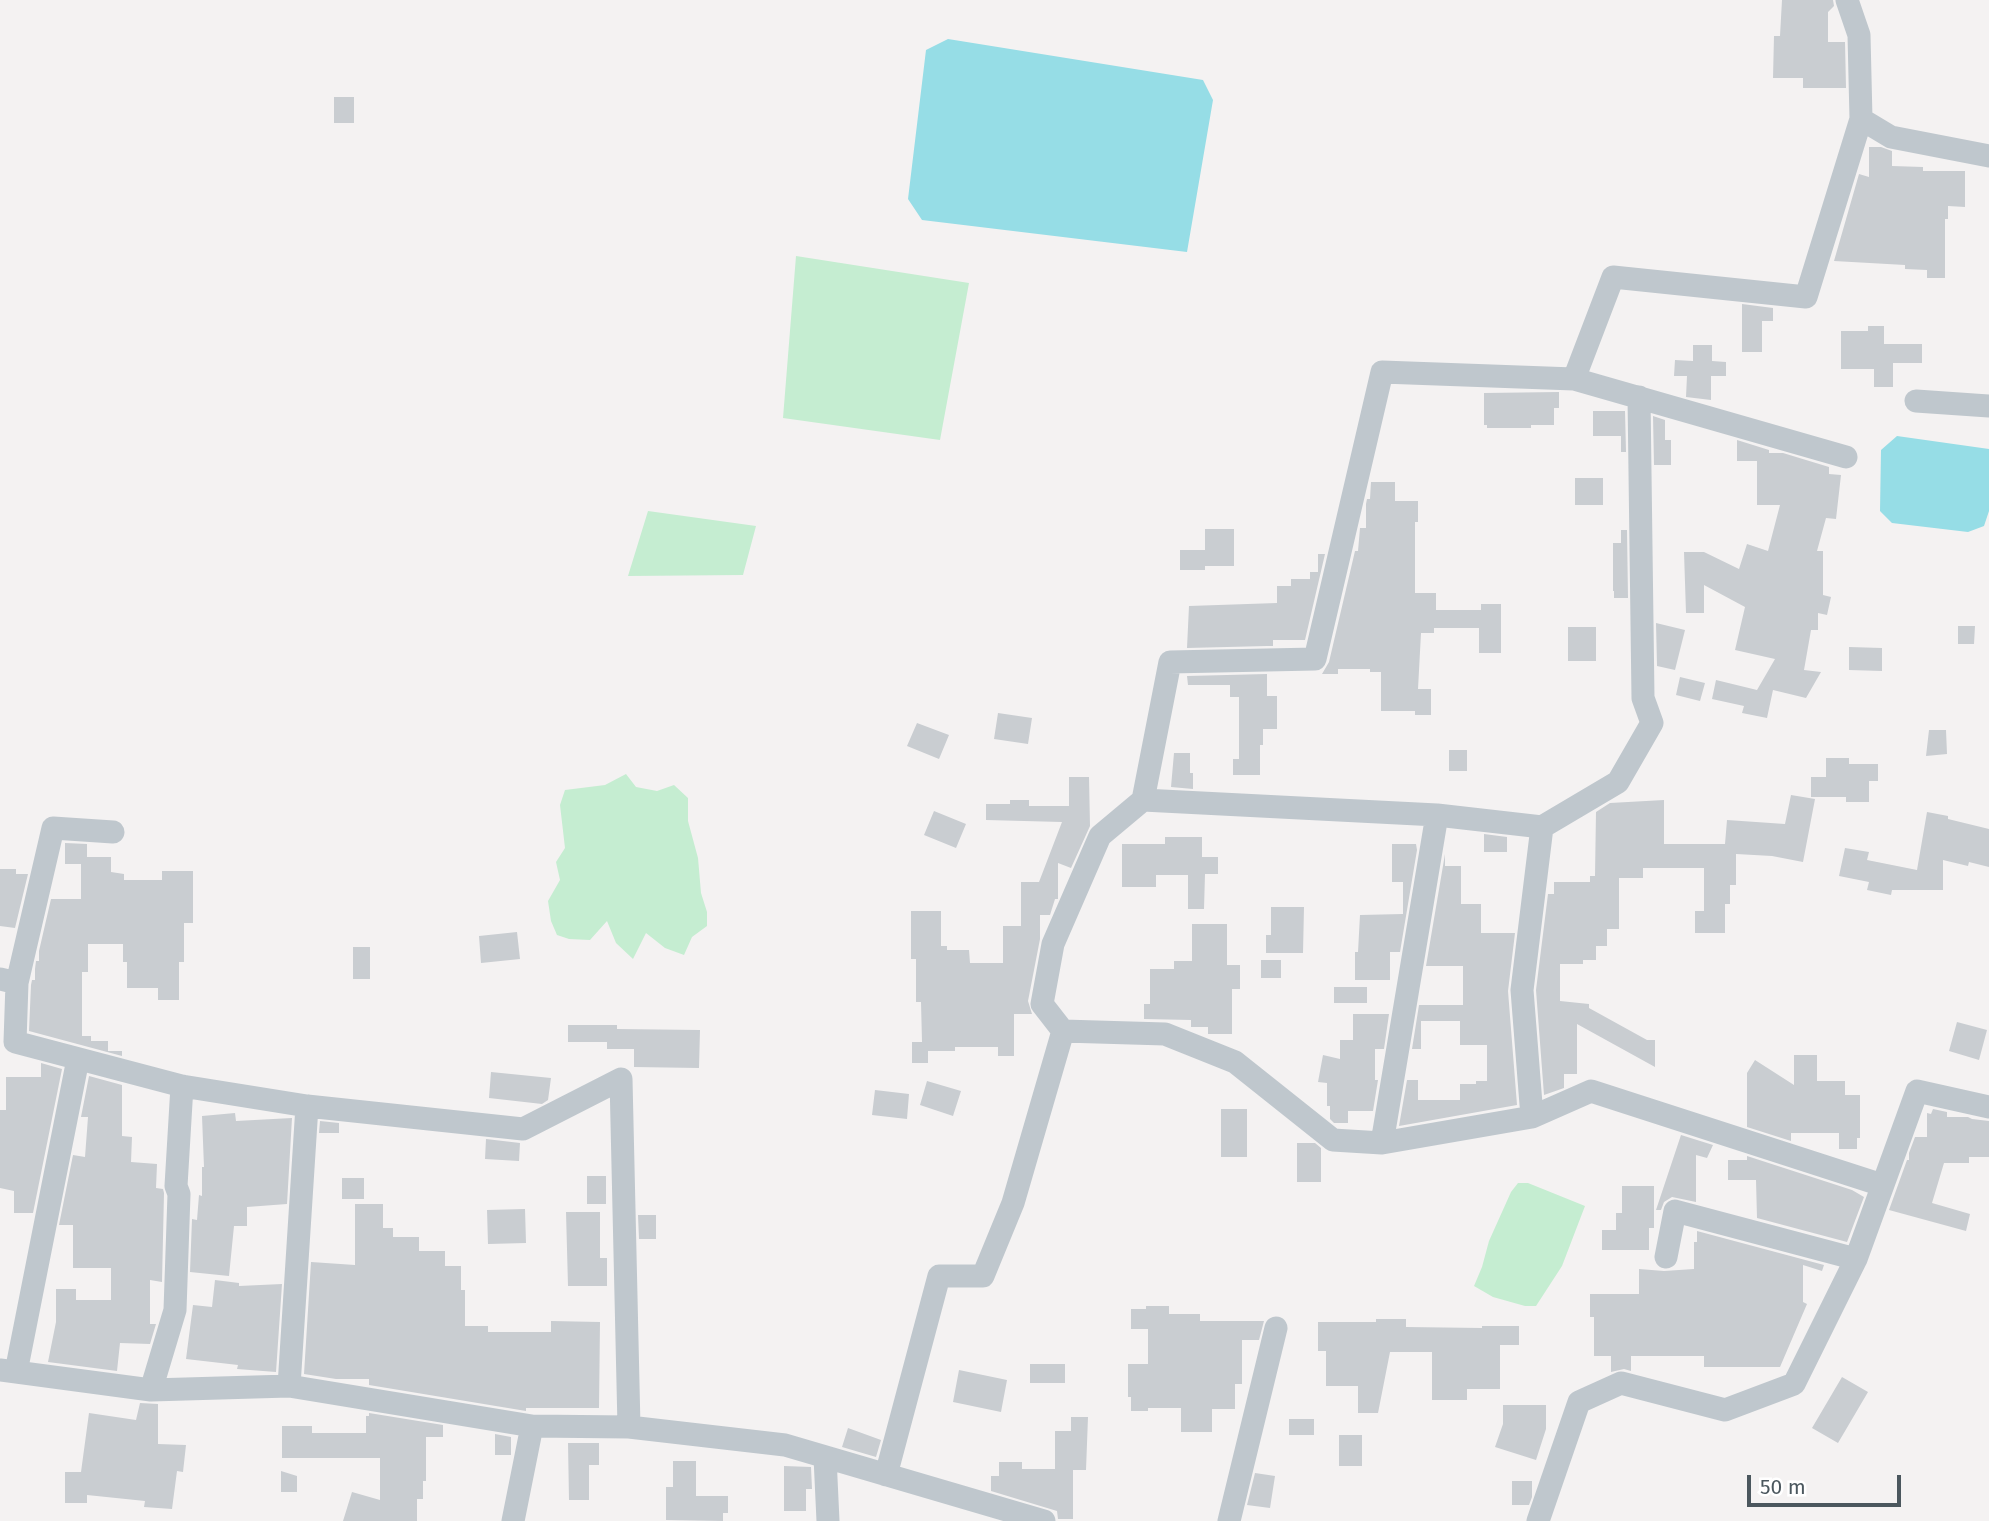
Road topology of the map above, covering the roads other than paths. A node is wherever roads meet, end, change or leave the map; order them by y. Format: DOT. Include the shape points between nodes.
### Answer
graph roads {
  1 [pos="1847,0"];
  2 [pos="1861,119"];
  3 [pos="1989,156"];
  4 [pos="1574,379"];
  5 [pos="1639,397"];
  6 [pos="1916,401"];
  7 [pos="1989,406"];
  8 [pos="1846,457"];
  9 [pos="1143,800"];
  10 [pos="1437,815"];
  11 [pos="1542,827"];
  12 [pos="113,832"];
  13 [pos="9,981"];
  14 [pos="1063,1031"];
  15 [pos="78,1059"];
  16 [pos="182,1086"];
  17 [pos="307,1106"];
  18 [pos="1989,1107"];
  19 [pos="1532,1117"];
  20 [pos="1382,1143"];
  21 [pos="1882,1185"];
  22 [pos="1666,1257"];
  23 [pos="1856,1259"];
  24 [pos="1276,1328"];
  25 [pos="8,1371"];
  26 [pos="289,1387"];
  27 [pos="150,1390"];
  28 [pos="532,1426"];
  29 [pos="629,1427"];
  30 [pos="825,1457"];
  31 [pos="886,1475"];
  32 [pos="513,1521"];
  33 [pos="828,1521"];
  34 [pos="1044,1521"];
  35 [pos="1229,1521"];
  36 [pos="1538,1521"];
  1 -- 2 [label="street" via="1859,35"];
  2 -- 3 [label="street" via="1891,137"];
  2 -- 4 [label="street" via="1806,298 1613,276"];
  4 -- 5 [label="street"];
  4 -- 9 [label="street" via="1382,372 1315,659 1170,662"];
  5 -- 8 [label="street"];
  5 -- 11 [label="street" via="1643,698 1652,723 1618,782"];
  6 -- 7 [label="street"];
  9 -- 10 [label="street"];
  9 -- 14 [label="street" via="1101,836 1053,944 1042,1004"];
  10 -- 11 [label="street"];
  10 -- 20 [label="street"];
  11 -- 19 [label="street" via="1522,990"];
  12 -- 13 [label="street" via="53,828"];
  13 -- 15 [label="street" via="15,1042"];
  14 -- 20 [label="street" via="1166,1034 1235,1062 1333,1140"];
  14 -- 31 [label="street" via="1013,1203 983,1276 939,1276"];
  15 -- 16 [label="street"];
  15 -- 25 [label="street"];
  16 -- 17 [label="street"];
  16 -- 27 [label="street" via="175,1310"];
  17 -- 26 [label="street"];
  17 -- 29 [label="street" via="523,1129 621,1079"];
  18 -- 21 [label="street" via="1917,1091"];
  19 -- 20 [label="street"];
  19 -- 21 [label="street" via="1591,1091"];
  21 -- 23 [label="street"];
  22 -- 23 [label="street" via="1675,1212"];
  23 -- 36 [label="street" via="1794,1384 1724,1410 1621,1383 1579,1402"];
  24 -- 35 [label="street"];
  25 -- 27 [label="street"];
  26 -- 27 [label="street"];
  26 -- 28 [label="street"];
  28 -- 29 [label="street"];
  28 -- 32 [label="street"];
  29 -- 30 [label="street" via="785,1445"];
  30 -- 31 [label="street"];
  30 -- 33 [label="street"];
  31 -- 34 [label="street"];
}
